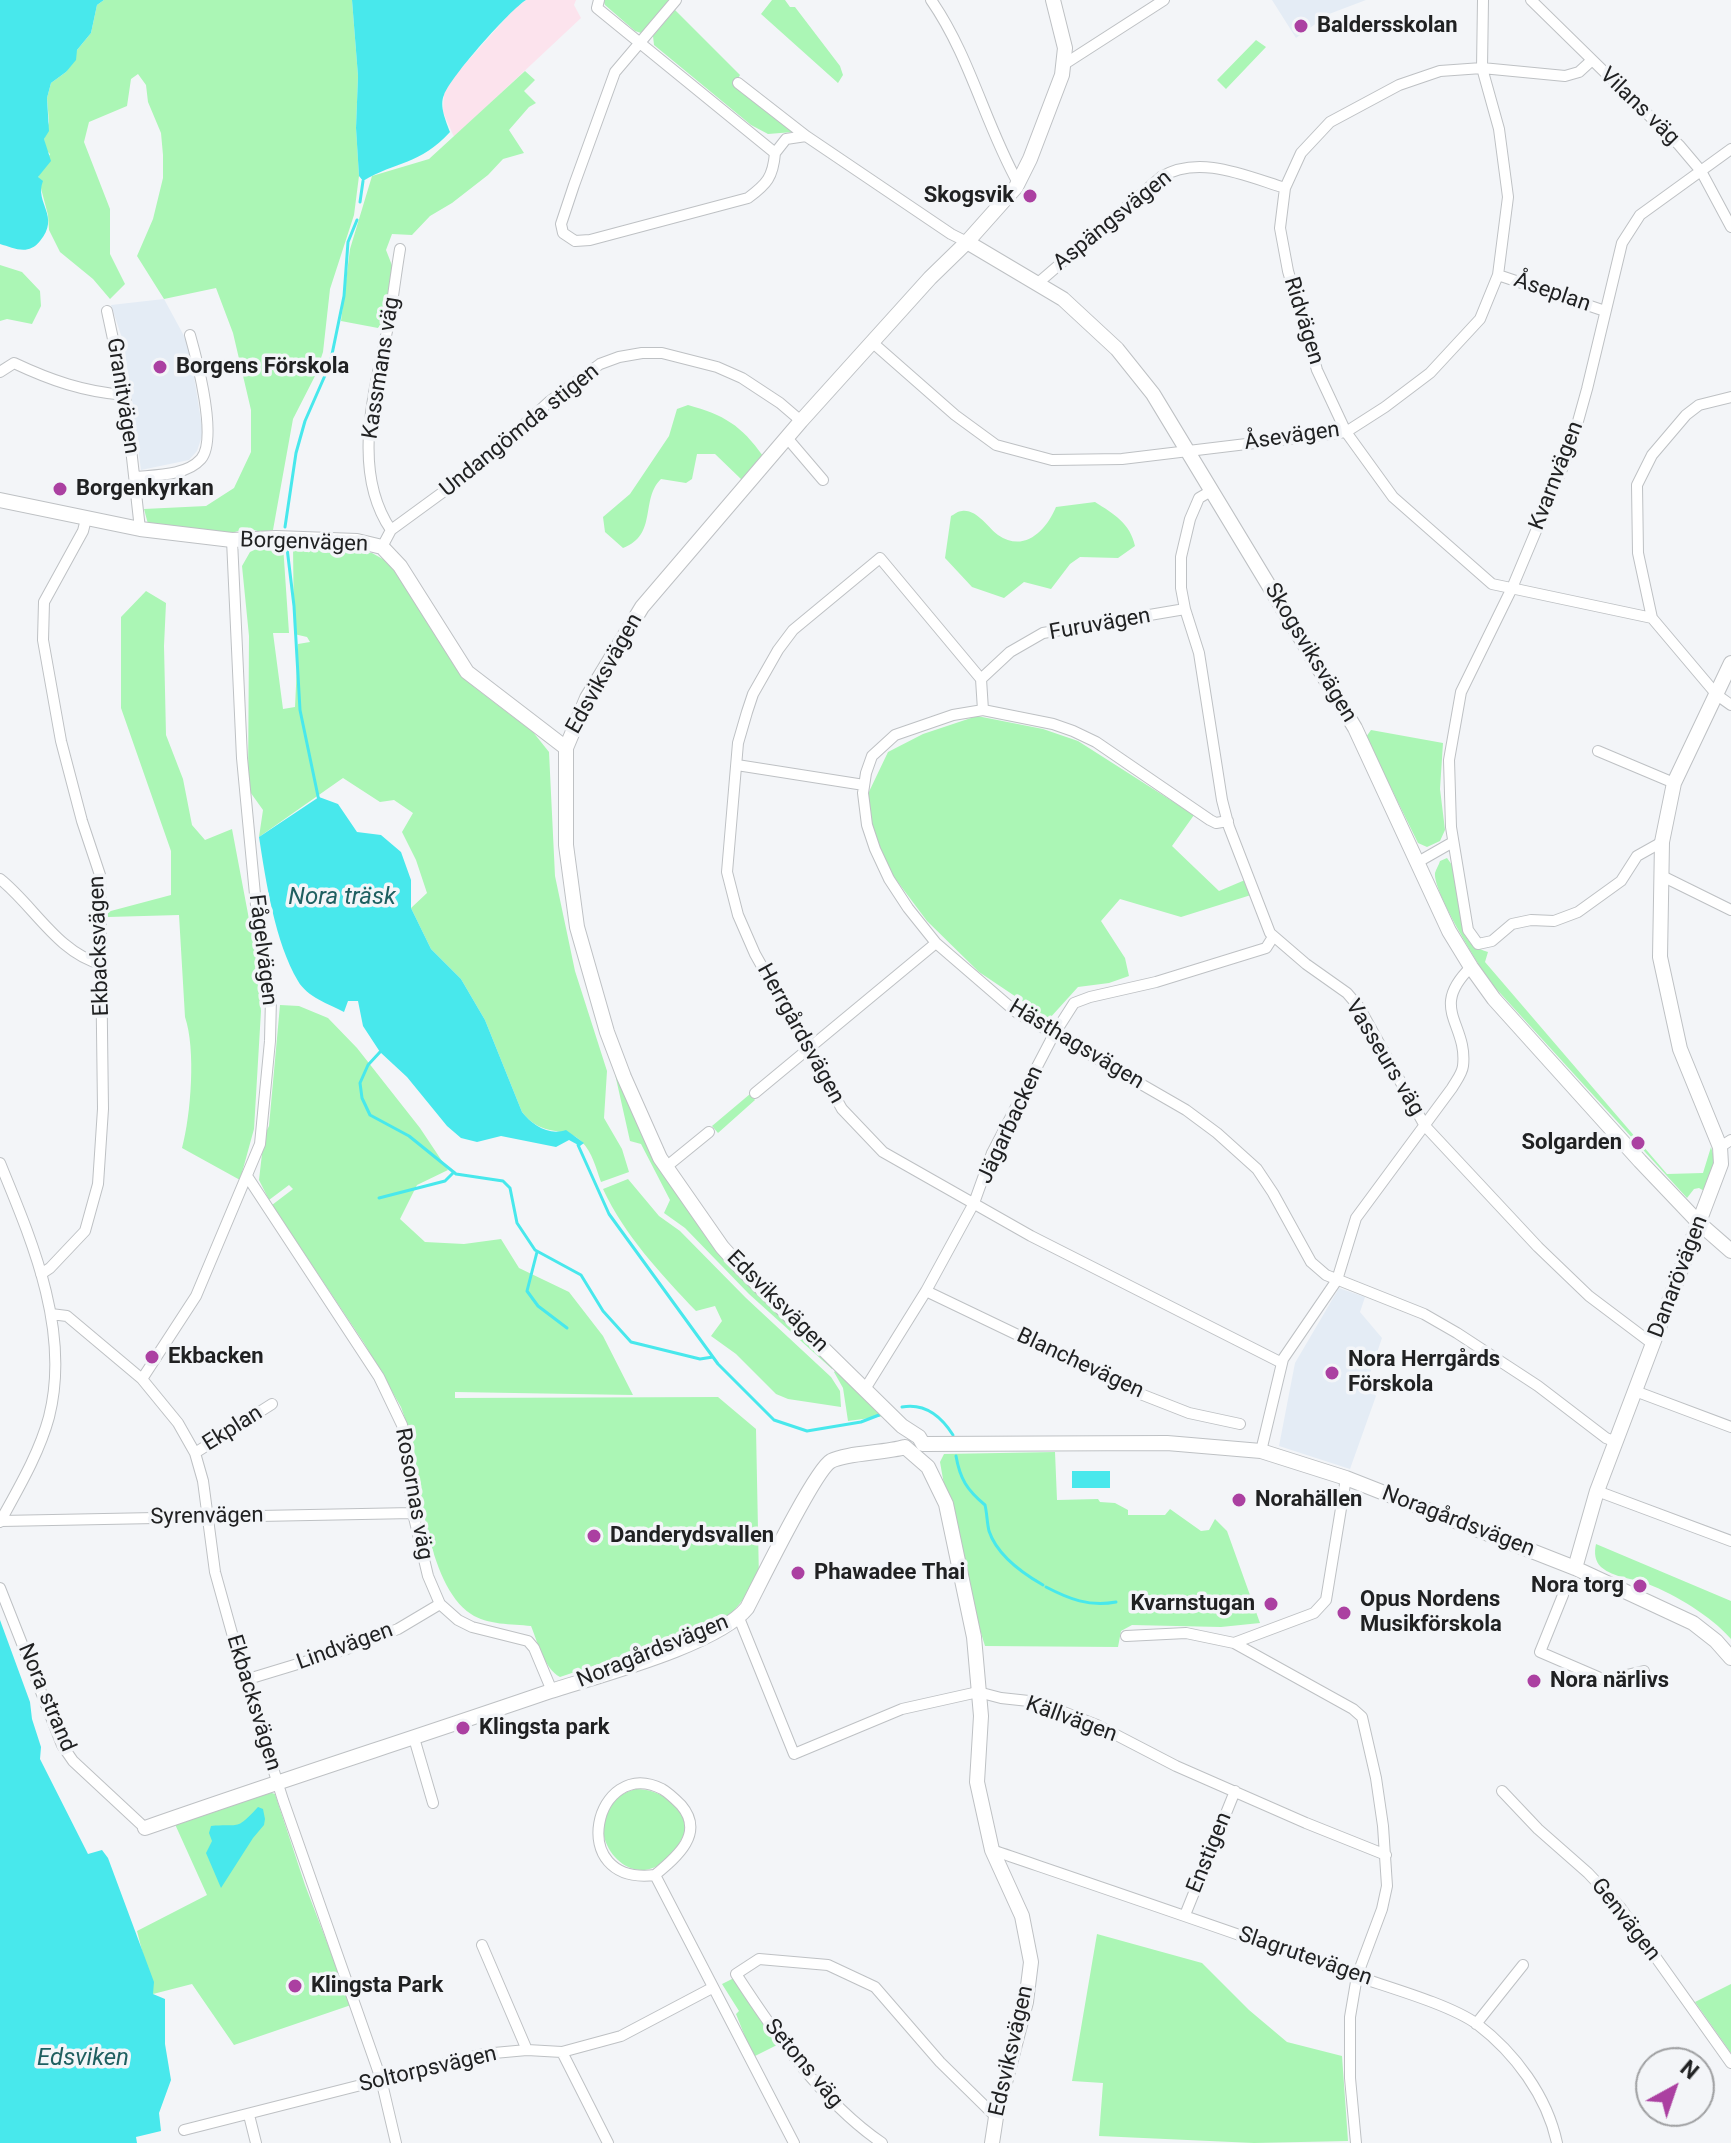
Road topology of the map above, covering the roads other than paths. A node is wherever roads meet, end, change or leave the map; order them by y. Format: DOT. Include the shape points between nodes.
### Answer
graph roads {
  1 [pos="599,0"];
  2 [pos="676,0"];
  3 [pos="931,0"];
  4 [pos="1053,0"];
  5 [pos="1164,0"];
  6 [pos="1483,0"];
  7 [pos="1531,0"];
  8 [pos="641,43"];
  9 [pos="1591,61"];
  10 [pos="1063,65"];
  11 [pos="1482,68"];
  12 [pos="738,83"];
  13 [pos="806,136"];
  14 [pos="1731,149"];
  15 [pos="775,153"];
  16 [pos="1701,171"];
  17 [pos="1018,183"];
  18 [pos="1285,188"];
  19 [pos="1731,227"];
  20 [pos="967,242"];
  21 [pos="400,249"];
  22 [pos="1498,275"];
  23 [pos="1038,283"];
  24 [pos="107,311"];
  25 [pos="1605,311"];
  26 [pos="190,335"];
  27 [pos="873,343"];
  28 [pos="0,372"];
  29 [pos="125,395"];
  30 [pos="1731,397"];
  31 [pos="801,421"];
  32 [pos="1346,432"];
  33 [pos="788,439"];
  34 [pos="1190,453"];
  35 [pos="135,477"];
  36 [pos="823,480"];
  37 [pos="1211,491"];
  38 [pos="0,500"];
  39 [pos="86,519"];
  40 [pos="140,529"];
  41 [pos="391,530"];
  42 [pos="232,540"];
  43 [pos="382,547"];
  44 [pos="1512,588"];
  45 [pos="1185,609"];
  46 [pos="1652,618"];
  47 [pos="1731,663"];
  48 [pos="981,679"];
  49 [pos="1717,695"];
  50 [pos="1731,705"];
  51 [pos="983,710"];
  52 [pos="566,748"];
  53 [pos="1598,751"];
  54 [pos="737,765"];
  55 [pos="1674,783"];
  56 [pos="864,785"];
  57 [pos="1228,821"];
  58 [pos="1453,842"];
  59 [pos="1662,842"];
  60 [pos="1418,862"];
  61 [pos="1662,876"];
  62 [pos="0,879"];
  63 [pos="1731,910"];
  64 [pos="1273,937"];
  65 [pos="936,943"];
  66 [pos="101,964"];
  67 [pos="1471,967"];
  68 [pos="1053,1036"];
  69 [pos="809,1048"];
  70 [pos="755,1093"];
  71 [pos="1425,1126"];
  72 [pos="709,1132"];
  73 [pos="1726,1144"];
  74 [pos="0,1163"];
  75 [pos="666,1167"];
  76 [pos="247,1176"];
  77 [pos="974,1203"];
  78 [pos="1699,1223"];
  79 [pos="1731,1251"];
  80 [pos="41,1274"];
  81 [pos="1337,1280"];
  82 [pos="926,1291"];
  83 [pos="51,1314"];
  84 [pos="1654,1345"];
  85 [pos="1282,1363"];
  86 [pos="142,1379"];
  87 [pos="865,1389"];
  88 [pos="1635,1391"];
  89 [pos="272,1404"];
  90 [pos="1240,1424"];
  91 [pos="1731,1427"];
  92 [pos="1616,1442"];
  93 [pos="914,1445"];
  94 [pos="1261,1451"];
  95 [pos="195,1453"];
  96 [pos="1346,1478"];
  97 [pos="1597,1491"];
  98 [pos="413,1513"];
  99 [pos="207,1517"];
  100 [pos="0,1522"];
  101 [pos="1731,1541"];
  102 [pos="1575,1568"];
  103 [pos="0,1588"];
  104 [pos="1563,1595"];
  105 [pos="440,1604"];
  106 [pos="739,1618"];
  107 [pos="1126,1636"];
  108 [pos="1234,1643"];
  109 [pos="1731,1658"];
  110 [pos="1644,1671"];
  111 [pos="245,1680"];
  112 [pos="552,1691"];
  113 [pos="978,1692"];
  114 [pos="414,1738"];
  115 [pos="278,1784"];
  116 [pos="1235,1791"];
  117 [pos="1502,1791"];
  118 [pos="433,1803"];
  119 [pos="145,1828"];
  120 [pos="992,1850"];
  121 [pos="1386,1855"];
  122 [pos="655,1875"];
  123 [pos="1185,1915"];
  124 [pos="482,1945"];
  125 [pos="1523,1965"];
  126 [pos="1357,1976"];
  127 [pos="712,1988"];
  128 [pos="1476,2024"];
  129 [pos="527,2050"];
  130 [pos="562,2052"];
  131 [pos="1731,2063"];
  132 [pos="381,2079"];
  133 [pos="249,2115"];
  134 [pos="996,2117"];
  135 [pos="184,2130"];
  136 [pos="256,2143"];
  137 [pos="396,2143"];
  138 [pos="608,2143"];
  139 [pos="794,2143"];
  140 [pos="882,2143"];
  141 [pos="992,2143"];
  142 [pos="1356,2143"];
  143 [pos="1557,2143"];
  1 -- 8 [label="street" via="597,8"];
  2 -- 8 [label="street"];
  3 -- 17 [label="street" via="955,41"];
  4 -- 10 [label="street, Edsviksvägen" via="1065,48"];
  5 -- 10 [label="street"];
  6 -- 11 [label="street, Åsevägen"];
  7 -- 9 [label="street, Vilans väg"];
  8 -- 15 [label="street"];
  8 -- 15 [label="street" via="615,72 561,224 563,233 575,241 590,240 748,198 773,172"];
  9 -- 11 [label="street, Ridvägen" via="1565,76"];
  9 -- 16 [label="street, Vilans väg"];
  10 -- 17 [label="street, Edsviksvägen"];
  11 -- 18 [label="street, Ridvägen" via="1440,71 1399,85 1330,122 1301,153"];
  11 -- 22 [label="street, Åsevägen" via="1499,129 1508,197"];
  12 -- 13 [label="street, Skogsviksvägen"];
  13 -- 15 [label="street" via="786,139"];
  13 -- 20 [label="street, Skogsviksvägen"];
  14 -- 16 [label="street, Kvarnvägen"];
  16 -- 19 [label="street, Vilans väg"];
  16 -- 25 [label="street, Kvarnvägen" via="1657,201 1631,228 1622,243"];
  17 -- 20 [label="street, Edsviksvägen"];
  18 -- 23 [label="street, Aspängsvägen" via="1218,167 1174,170"];
  18 -- 32 [label="street, Ridvägen" via="1280,228 1288,271 1317,370"];
  20 -- 23 [label="street, Skogsviksvägen"];
  20 -- 27 [label="street, Edsviksvägen"];
  21 -- 41 [label="street, Kassmans väg" via="368,440 375,500"];
  22 -- 25 [label="street, Åseplan"];
  22 -- 32 [label="street, Åsevägen" via="1480,319 1430,373"];
  23 -- 34 [label="street, Skogsviksvägen" via="1117,349"];
  24 -- 29 [label="street, Granitvägen"];
  25 -- 44 [label="street, Kvarnvägen" via="1570,450"];
  26 -- 35 [label="street" via="207,447 201,459 178,471"];
  27 -- 31 [label="street, Edsviksvägen"];
  27 -- 34 [label="street, Åsevägen" via="996,445 1052,460"];
  28 -- 29 [label="street" via="14,363 65,384"];
  29 -- 35 [label="street, Granitvägen"];
  30 -- 46 [label="street" via="1699,405 1686,415 1652,455 1637,485 1638,553"];
  31 -- 33 [label="street, Edsviksvägen"];
  31 -- 41 [label="street, Undangömda stigen" via="745,379 717,367 662,353 619,357 600,364 550,401 480,465"];
  32 -- 34 [label="street, Åsevägen"];
  32 -- 44 [label="street, Ridvägen" via="1393,497 1482,578"];
  33 -- 36 [label="street"];
  33 -- 52 [label="street, Edsviksvägen" via="642,607 587,698"];
  34 -- 37 [label="street, Skogsviksvägen"];
  35 -- 40 [label="street, Granitvägen"];
  37 -- 45 [label="street" via="1199,498 1181,557"];
  37 -- 60 [label="street, Skogsviksvägen" via="1355,728"];
  38 -- 39 [label="street, Borgenvägen"];
  39 -- 40 [label="street, Borgenvägen"];
  39 -- 66 [label="street, Ekbacksvägen" via="44,602 43,640 61,741 100,875"];
  40 -- 42 [label="street, Borgenvägen"];
  41 -- 43 [label="street, Undangömda stigen"];
  42 -- 43 [label="street, Borgenvägen" via="357,541"];
  42 -- 76 [label="street, Fågelvägen" via="242,758 258,926 271,997 260,1144"];
  43 -- 52 [label="street, Borgenvägen" via="400,566 467,672"];
  44 -- 46 [label="street, Ridvägen"];
  44 -- 58 [label="street, Kvarnvägen" via="1461,692 1449,760"];
  45 -- 48 [label="street, Furuvägen" via="1043,633 1010,652"];
  45 -- 57 [label="street" via="1199,653"];
  46 -- 49 [label="street"];
  47 -- 49 [label="street, Danarövägen"];
  48 -- 51 [label="street"];
  48 -- 54 [label="street, Herrgårdsvägen" via="880,558 793,630 778,650 753,694"];
  49 -- 50 [label="street"];
  49 -- 55 [label="street, Danarövägen"];
  51 -- 56 [label="street, Hästhagsvägen" via="895,735 872,756"];
  51 -- 57 [label="street, Hästhagsvägen" via="1073,731 1210,820"];
  52 -- 75 [label="street, Edsviksvägen" via="566,845 577,927 618,1062"];
  53 -- 55 [label="street"];
  54 -- 56 [label="street"];
  54 -- 69 [label="street, Herrgårdsvägen" via="727,872 755,954"];
  55 -- 59 [label="street, Danarövägen"];
  56 -- 65 [label="street, Hästhagsvägen" via="875,849 889,879"];
  57 -- 64 [label="street"];
  58 -- 59 [label="street, Kvarnvägen" via="1468,930 1478,944 1492,941 1512,924 1554,921 1578,912 1621,881 1637,856"];
  58 -- 60 [label="street"];
  59 -- 61 [label="street, Danarövägen"];
  60 -- 67 [label="street, Skogsviksvägen"];
  61 -- 63 [label="street"];
  61 -- 73 [label="street, Danarövägen" via="1660,957 1672,1016 1680,1049"];
  62 -- 66 [label="street" via="48,928"];
  64 -- 68 [label="street, Jägarbacken" via="1266,948 1074,1003"];
  64 -- 71 [label="street, Vasseurs väg" via="1359,1007"];
  65 -- 68 [label="street, Hästhagsvägen" via="1016,1012"];
  65 -- 69 [label="street"];
  66 -- 80 [label="street, Ekbacksvägen" via="98,1184 85,1231"];
  67 -- 71 [label="street" via="1458,980 1451,1002 1463,1069"];
  67 -- 78 [label="street, Skogsviksvägen" via="1494,999"];
  68 -- 77 [label="street, Jägarbacken" via="992,1153"];
  68 -- 81 [label="street, Hästhagsvägen" via="1186,1110 1229,1143 1257,1169 1311,1262"];
  69 -- 70 [label="street"];
  69 -- 77 [label="street, Herrgårdsvägen" via="842,1109 871,1142"];
  71 -- 81 [label="street" via="1356,1218"];
  71 -- 84 [label="street, Vasseurs väg" via="1589,1296"];
  72 -- 75 [label="street"];
  73 -- 78 [label="street, Danarövägen"];
  74 -- 80 [label="street"];
  75 -- 87 [label="street, Edsviksvägen" via="722,1247"];
  76 -- 86 [label="street, Fågelvägen" via="196,1296"];
  76 -- 98 [label="street, Rosornas väg" via="354,1337 397,1413"];
  77 -- 82 [label="street, Jägarbacken"];
  77 -- 85 [label="street, Herrgårdsvägen"];
  78 -- 79 [label="street, Skogsviksvägen"];
  78 -- 84 [label="street, Danarövägen"];
  80 -- 83 [label="street"];
  81 -- 85 [label="street"];
  81 -- 92 [label="street, Hästhagsvägen" via="1424,1314 1457,1333"];
  82 -- 87 [label="street, Jägarbacken"];
  82 -- 90 [label="street, Blanchevägen" via="1143,1395 1189,1413"];
  83 -- 86 [label="street, Ekbacksvägen" via="67,1316"];
  83 -- 100 [label="street" via="55,1365 49,1417"];
  84 -- 88 [label="street, Danarövägen"];
  85 -- 94 [label="street"];
  86 -- 95 [label="street, Ekbacksvägen"];
  87 -- 93 [label="street, Edsviksvägen"];
  88 -- 91 [label="street"];
  88 -- 92 [label="street, Danarövägen"];
  89 -- 95 [label="street, Ekplan"];
  92 -- 97 [label="street, Danarövägen"];
  93 -- 94 [label="street, Noragårdsvägen" via="1167,1443"];
  93 -- 106 [label="street, Noragårdsvägen" via="827,1464"];
  93 -- 113 [label="street, Edsviksvägen" via="946,1504 974,1637"];
  94 -- 96 [label="street, Noragårdsvägen"];
  95 -- 99 [label="street, Ekbacksvägen"];
  96 -- 102 [label="street, Noragårdsvägen"];
  96 -- 108 [label="street" via="1326,1600 1314,1613"];
  97 -- 101 [label="street"];
  97 -- 102 [label="street, Danarövägen"];
  98 -- 99 [label="street, Syrenvägen"];
  98 -- 105 [label="street, Rosornas väg"];
  99 -- 100 [label="street, Syrenvägen"];
  99 -- 111 [label="street, Ekbacksvägen" via="215,1572"];
  102 -- 109 [label="street, Noragårdsvägen" via="1693,1623"];
  103 -- 119 [label="street, Nora strand" via="62,1745"];
  104 -- 110 [label="street" via="1540,1652 1605,1680"];
  105 -- 111 [label="street, Lindvägen" via="398,1629 347,1649"];
  105 -- 112 [label="street" via="472,1627 528,1641"];
  106 -- 112 [label="street, Noragårdsvägen" via="620,1670"];
  106 -- 113 [label="street, Källvägen" via="794,1754 902,1709"];
  107 -- 108 [label="street" via="1186,1633"];
  108 -- 121 [label="street" via="1362,1717"];
  111 -- 115 [label="street, Ekbacksvägen"];
  112 -- 114 [label="street, Noragårdsvägen"];
  113 -- 116 [label="street, Källvägen" via="1038,1702"];
  113 -- 120 [label="street, Edsviksvägen" via="977,1782"];
  114 -- 115 [label="street, Noragårdsvägen"];
  114 -- 118 [label="street"];
  115 -- 119 [label="street, Noragårdsvägen"];
  115 -- 132 [label="street, Ekbacksvägen"];
  116 -- 121 [label="street, Källvägen"];
  116 -- 123 [label="street, Enstigen"];
  117 -- 131 [label="street, Genvägen" via="1620,1907"];
  120 -- 123 [label="street, Slagrutevägen"];
  120 -- 134 [label="street, Edsviksvägen" via="1022,1916 1031,1962"];
  121 -- 126 [label="street" via="1382,1909"];
  122 -- 122 [label="street" via="691,1834 692,1823 668,1793 653,1785 629,1787 610,1799 598,1819 601,1847 623,1871"];
  122 -- 127 [label="street"];
  123 -- 126 [label="street, Slagrutevägen"];
  124 -- 129 [label="street"];
  125 -- 128 [label="street"];
  126 -- 128 [label="street, Slagrutevägen"];
  126 -- 142 [label="street" via="1350,2017"];
  127 -- 130 [label="street, Soltorpsvägen" via="621,2036"];
  127 -- 139 [label="street"];
  128 -- 143 [label="street, Slagrutevägen" via="1526,2074"];
  129 -- 130 [label="street, Soltorpsvägen"];
  129 -- 132 [label="street, Soltorpsvägen" via="483,2054"];
  130 -- 138 [label="street"];
  132 -- 133 [label="street, Soltorpsvägen"];
  132 -- 137 [label="street, Ekbacksvägen"];
  133 -- 135 [label="street, Soltorpsvägen"];
  133 -- 136 [label="street"];
  134 -- 140 [label="street, Setons väg" via="875,1987 828,1965 759,1959 736,1974 773,2029 853,2123"];
  134 -- 141 [label="street, Edsviksvägen"];
}
